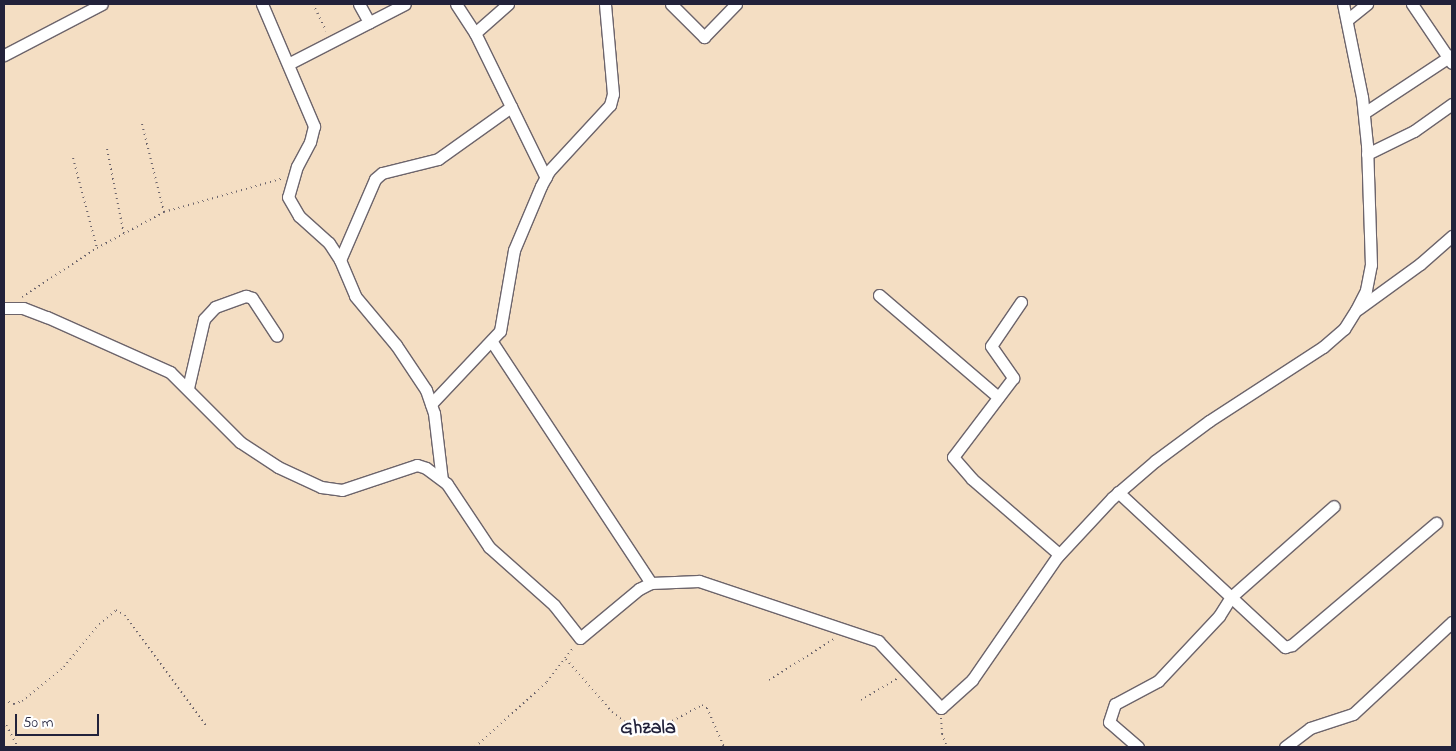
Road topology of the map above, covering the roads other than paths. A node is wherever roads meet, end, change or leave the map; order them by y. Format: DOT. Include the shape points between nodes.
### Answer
graph roads {
  1 [pos="102,4"];
  2 [pos="262,4"];
  3 [pos="358,4"];
  4 [pos="405,4"];
  5 [pos="456,4"];
  6 [pos="508,4"];
  7 [pos="605,4"];
  8 [pos="671,4"];
  9 [pos="1343,4"];
  10 [pos="1367,4"];
  11 [pos="1412,4"];
  12 [pos="734,5"];
  13 [pos="1347,20"];
  14 [pos="368,22"];
  15 [pos="475,33"];
  16 [pos="4,55"];
  17 [pos="1451,59"];
  18 [pos="290,63"];
  19 [pos="1452,104"];
  20 [pos="511,108"];
  21 [pos="1364,113"];
  22 [pos="1367,154"];
  23 [pos="546,178"];
  24 [pos="1452,236"];
  25 [pos="340,260"];
  26 [pos="879,295"];
  27 [pos="1021,302"];
  28 [pos="7,307"];
  29 [pos="1356,310"];
  30 [pos="277,336"];
  31 [pos="492,342"];
  32 [pos="188,388"];
  33 [pos="998,397"];
  34 [pos="431,404"];
  35 [pos="442,480"];
  36 [pos="1118,492"];
  37 [pos="1334,506"];
  38 [pos="1436,523"];
  39 [pos="1059,554"];
  40 [pos="651,583"];
  41 [pos="1230,597"];
  42 [pos="1452,622"];
  43 [pos="1138,747"];
  44 [pos="1285,747"];
  1 -- 16 [label="street"];
  2 -- 18 [label="street"];
  3 -- 14 [label="street"];
  4 -- 14 [label="street"];
  5 -- 15 [label="street"];
  6 -- 15 [label="street"];
  7 -- 23 [label="street" via="613,94 610,106"];
  8 -- 12 [label="street" via="704,37"];
  9 -- 13 [label="street"];
  10 -- 13 [label="street"];
  11 -- 17 [label="street"];
  13 -- 21 [label="street"];
  14 -- 18 [label="street"];
  15 -- 20 [label="street"];
  17 -- 21 [label="street"];
  18 -- 25 [label="street" via="314,126 310,142 293,175 288,196 292,207 329,243"];
  19 -- 22 [label="street" via="1414,131"];
  20 -- 23 [label="street"];
  20 -- 25 [label="street" via="438,159 382,173 375,179"];
  21 -- 22 [label="street"];
  22 -- 29 [label="street" via="1371,265 1366,290"];
  23 -- 31 [label="street" via="514,250 500,331"];
  24 -- 29 [label="street" via="1420,264"];
  25 -- 34 [label="street" via="355,296 396,345 426,390"];
  26 -- 33 [label="street"];
  27 -- 33 [label="street" via="991,346 1013,378"];
  28 -- 32 [label="street" via="47,318 156,366 179,378"];
  29 -- 36 [label="street" via="1344,329 1323,348 1209,421"];
  30 -- 32 [label="street" via="252,298 246,296 215,307 204,319"];
  31 -- 34 [label="street"];
  31 -- 40 [label="street"];
  32 -- 35 [label="street" via="240,442 278,467 321,486 342,490 417,465"];
  33 -- 39 [label="street" via="953,457 972,480"];
  34 -- 35 [label="street"];
  35 -- 40 [label="street" via="490,547 554,605 580,638 626,597"];
  36 -- 39 [label="street"];
  36 -- 41 [label="street"];
  37 -- 41 [label="street"];
  38 -- 41 [label="street" via="1292,645 1279,644"];
  39 -- 40 [label="street" via="972,680 942,708 878,641 699,581"];
  41 -- 43 [label="street" via="1219,616 1158,681 1127,695 1110,712 1109,722"];
  42 -- 44 [label="street" via="1353,714 1310,728"];
}
